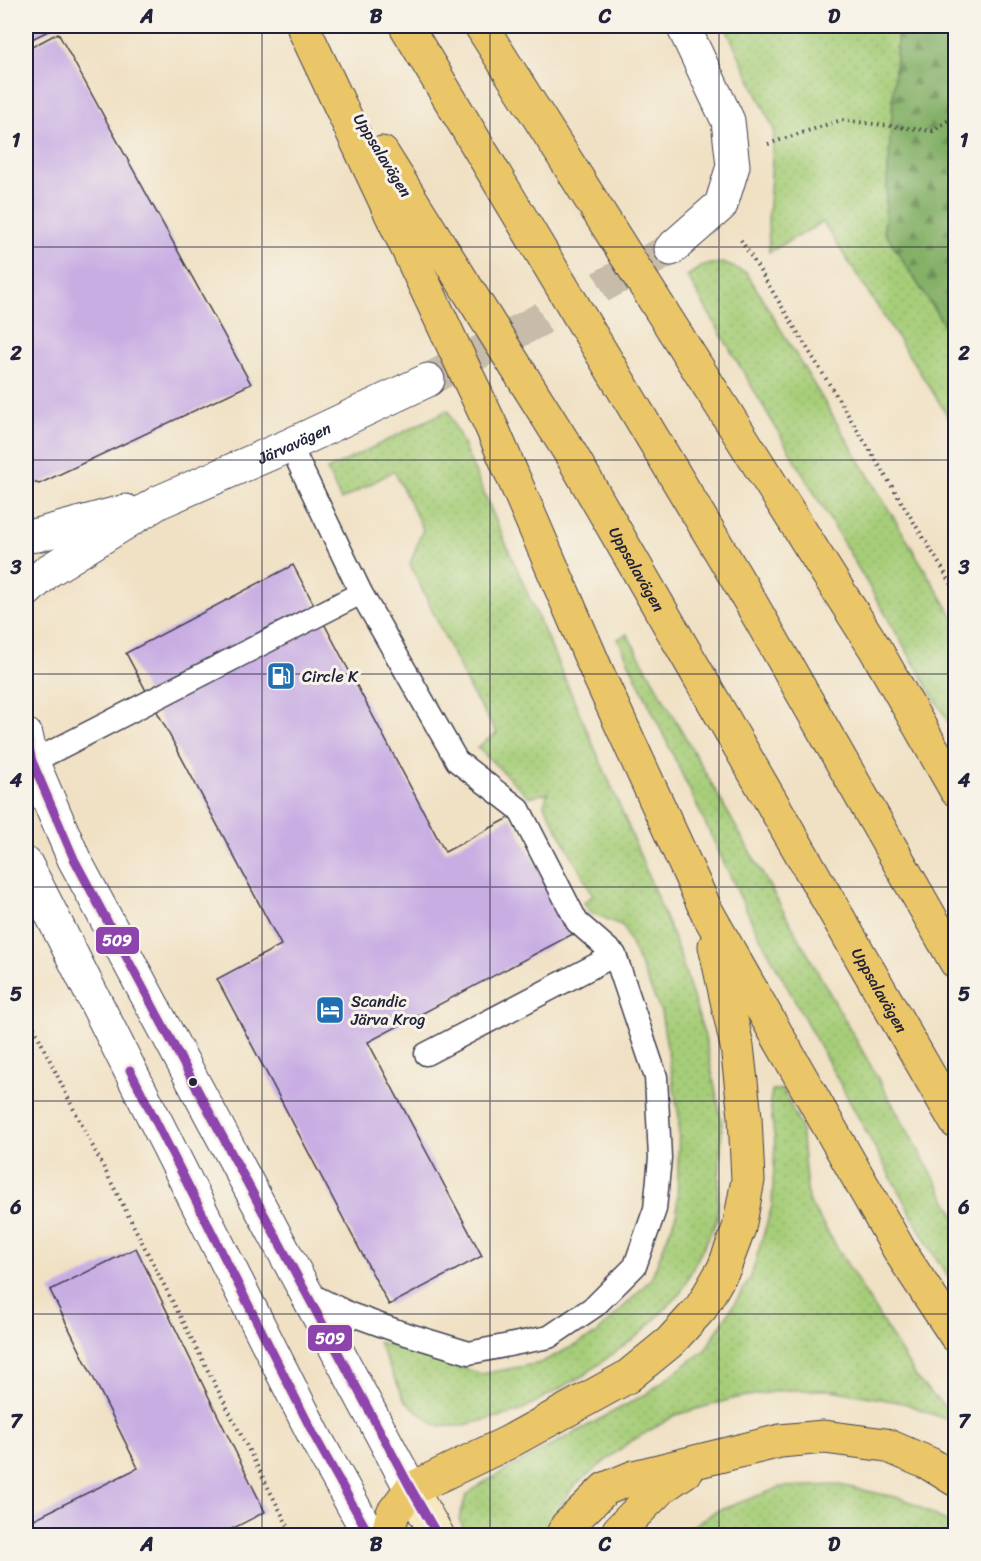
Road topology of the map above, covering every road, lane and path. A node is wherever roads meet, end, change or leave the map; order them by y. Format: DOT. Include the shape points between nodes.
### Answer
graph roads {
  1 [pos="406,26"];
  2 [pos="481,26"];
  3 [pos="683,26"];
  4 [pos="302,27"];
  5 [pos="956,115"];
  6 [pos="730,147"];
  7 [pos="721,205"];
  8 [pos="671,249"];
  9 [pos="428,380"];
  10 [pos="290,445"];
  11 [pos="159,502"];
  12 [pos="26,536"];
  13 [pos="26,591"];
  14 [pos="956,591"];
  15 [pos="361,593"];
  16 [pos="28,754"];
  17 [pos="956,790"];
  18 [pos="26,864"];
  19 [pos="707,912"];
  20 [pos="615,955"];
  21 [pos="956,962"];
  22 [pos="26,1011"];
  23 [pos="426,1054"];
  24 [pos="956,1122"];
  25 [pos="307,1293"];
  26 [pos="956,1336"];
  27 [pos="699,1462"];
  28 [pos="956,1480"];
  29 [pos="411,1490"];
  30 [pos="294,1536"];
  31 [pos="370,1536"];
  32 [pos="387,1536"];
  33 [pos="438,1536"];
  34 [pos="562,1536"];
  35 [pos="616,1536"];
  1 -- 21 [label="highway" via="743,589"];
  2 -- 17 [label="highway" via="876,650"];
  3 -- 6 [label="street" via="728,121"];
  4 -- 19 [label="highway" via="492,428"];
  4 -- 24 [label="highway, Uppsalavägen" via="572,456"];
  5 -- 6 [label="path" via="933,131 841,120 765,145"];
  6 -- 7 [label="street" via="733,166"];
  7 -- 8 [label="street"];
  7 -- 14 [label="path"];
  9 -- 10 [label="street, Järvavägen"];
  10 -- 11 [label="street, Järvavägen"];
  10 -- 15 [label="lane"];
  11 -- 12 [label="street, Järvavägen"];
  11 -- 13 [label="street, Järvavägen" via="48,571"];
  15 -- 16 [label="lane"];
  15 -- 20 [label="lane" via="457,761 519,809 577,922"];
  16 -- 25 [label="street" via="74,859"];
  18 -- 31 [label="street" via="310,1428"];
  19 -- 26 [label="highway" via="901,1253"];
  19 -- 29 [label="highway" via="737,1046 745,1117 748,1180 739,1228 724,1268 701,1308 670,1342 627,1377"];
  20 -- 23 [label="lane"];
  20 -- 25 [label="lane" via="656,1077 660,1158 655,1209 635,1266 596,1306 549,1337 469,1353 350,1314"];
  22 -- 30 [label="path"];
  25 -- 29 [label="street"];
  27 -- 28 [label="highway" via="780,1441 824,1437 886,1445"];
  27 -- 34 [label="highway" via="634,1477 605,1490 567,1526"];
  27 -- 35 [label="highway" via="662,1487"];
  29 -- 32 [label="highway" via="393,1513"];
  29 -- 33 [label="main road"];
}
